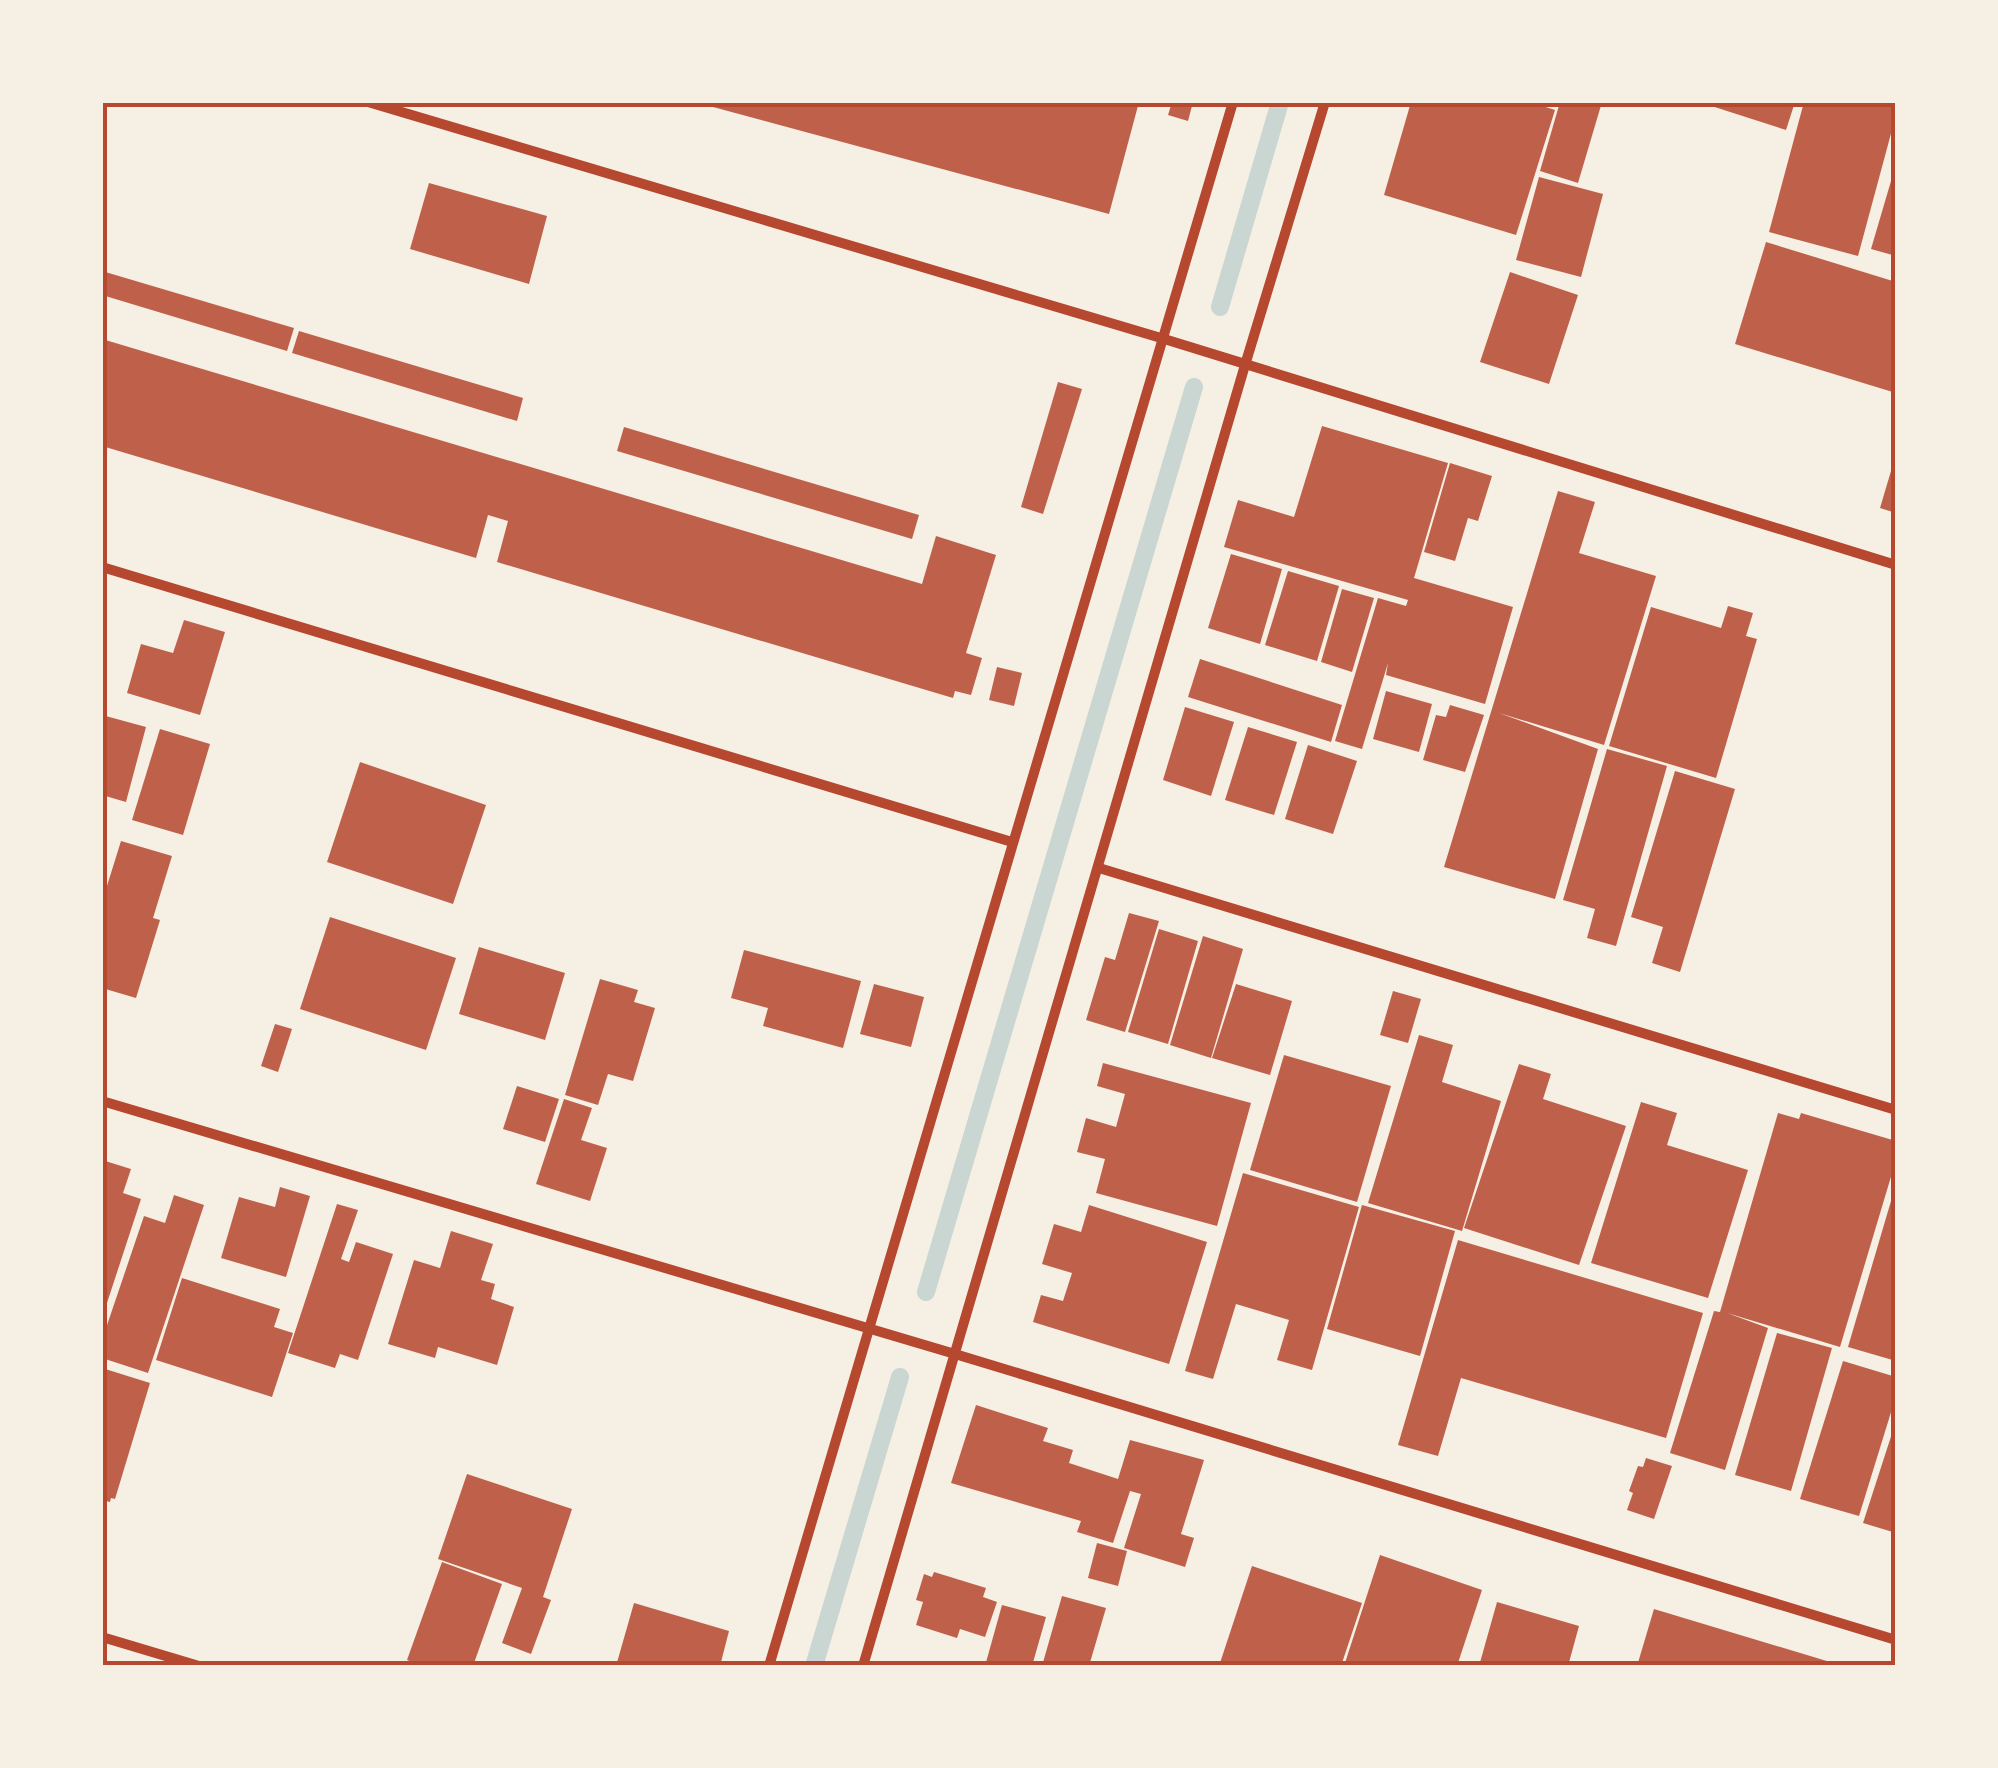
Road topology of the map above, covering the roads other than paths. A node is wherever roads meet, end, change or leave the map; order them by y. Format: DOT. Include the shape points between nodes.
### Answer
graph roads {
  1 [pos="368,102"];
  2 [pos="1232,102"];
  3 [pos="1325,102"];
  4 [pos="1161,338"];
  5 [pos="1245,365"];
  6 [pos="1896,565"];
  7 [pos="102,567"];
  8 [pos="1012,842"];
  9 [pos="1099,868"];
  10 [pos="102,1101"];
  11 [pos="1896,1110"];
  12 [pos="867,1330"];
  13 [pos="955,1354"];
  14 [pos="102,1637"];
  15 [pos="1896,1640"];
  16 [pos="199,1666"];
  17 [pos="769,1666"];
  18 [pos="863,1666"];
  1 -- 4 [label="street"];
  2 -- 4 [label="street"];
  3 -- 5 [label="street"];
  4 -- 5 [label="street"];
  4 -- 8 [label="street"];
  5 -- 6 [label="street"];
  5 -- 9 [label="street"];
  7 -- 8 [label="street"];
  8 -- 12 [label="street"];
  9 -- 11 [label="street"];
  9 -- 13 [label="street"];
  10 -- 12 [label="street"];
  12 -- 13 [label="street"];
  12 -- 17 [label="street"];
  13 -- 15 [label="street"];
  13 -- 18 [label="street"];
  14 -- 16 [label="street"];
}
